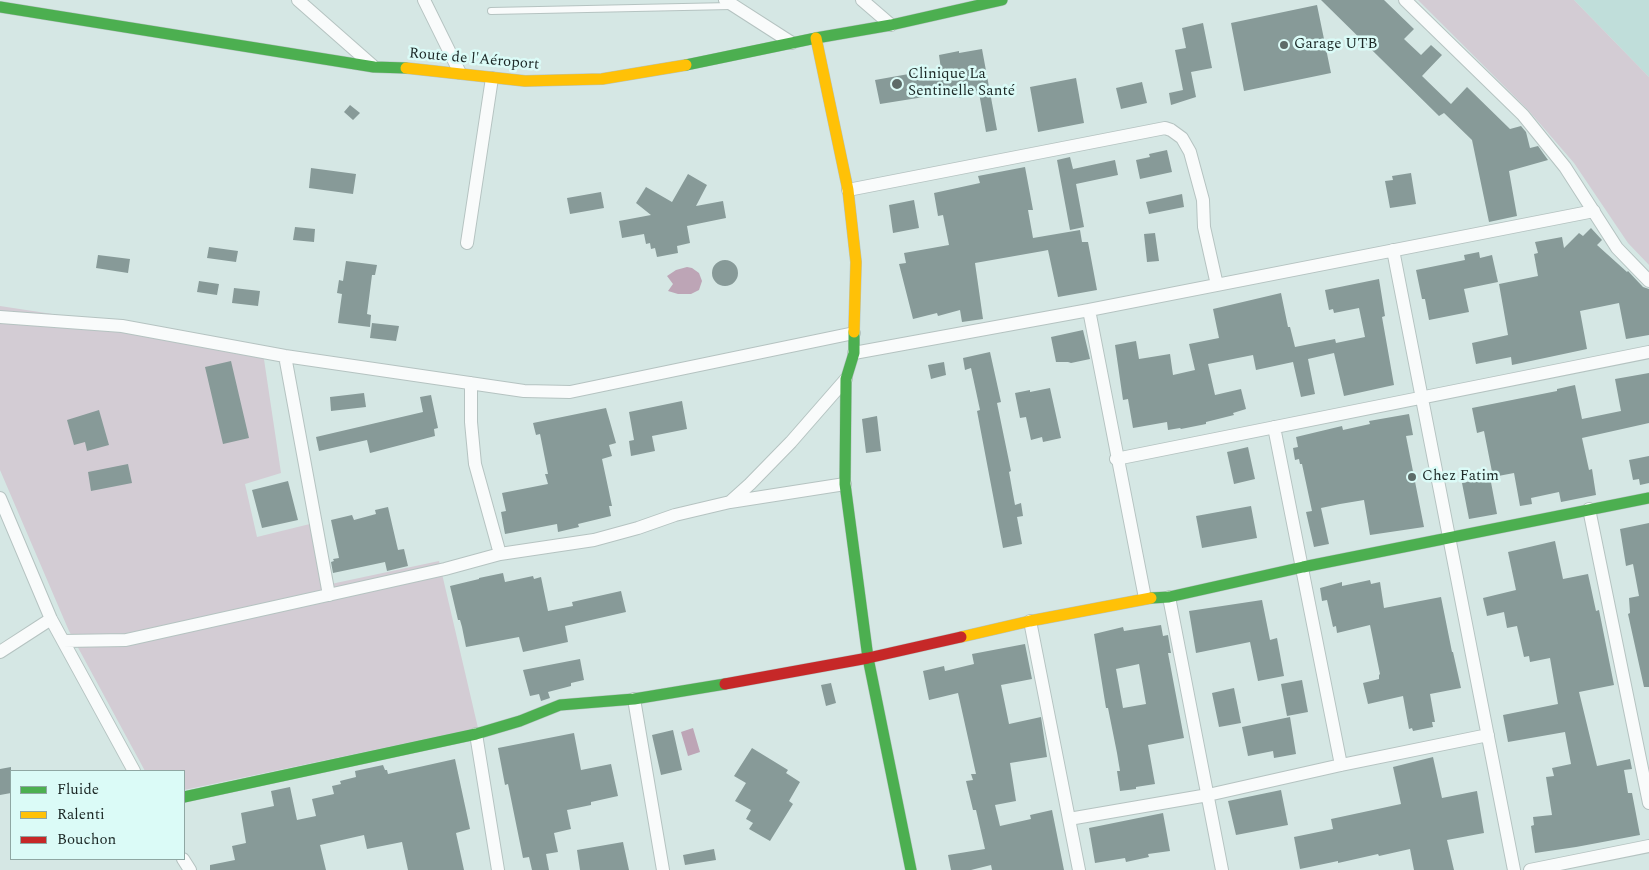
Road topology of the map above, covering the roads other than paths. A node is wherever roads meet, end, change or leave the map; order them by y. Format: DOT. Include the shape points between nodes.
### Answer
graph roads {
  1 [pos="298,0"];
  2 [pos="424,0"];
  3 [pos="862,0"];
  4 [pos="1002,0"];
  5 [pos="1405,0"];
  6 [pos="728,3"];
  7 [pos="0,7"];
  8 [pos="491,11"];
  9 [pos="891,25"];
  10 [pos="816,38"];
  11 [pos="792,43"];
  12 [pos="374,67"];
  13 [pos="460,73"];
  14 [pos="492,78"];
  15 [pos="848,190"];
  16 [pos="1594,211"];
  17 [pos="467,243"];
  18 [pos="1394,250"];
  19 [pos="1649,280"];
  20 [pos="1217,285"];
  21 [pos="1089,310"];
  22 [pos="0,317"];
  23 [pos="854,333"];
  24 [pos="1649,352"];
  25 [pos="854,353"];
  26 [pos="285,356"];
  27 [pos="846,379"];
  28 [pos="471,383"];
  29 [pos="1421,398"];
  30 [pos="1274,427"];
  31 [pos="1116,458"];
  32 [pos="845,484"];
  33 [pos="0,498"];
  34 [pos="1649,498"];
  35 [pos="730,502"];
  36 [pos="1589,509"];
  37 [pos="1449,538"];
  38 [pos="500,554"];
  39 [pos="1303,567"];
  40 [pos="329,595"];
  41 [pos="1169,597"];
  42 [pos="1145,598"];
  43 [pos="51,619"];
  44 [pos="1030,621"];
  45 [pos="63,640"];
  46 [pos="0,652"];
  47 [pos="868,658"];
  48 [pos="634,699"];
  49 [pos="476,734"];
  50 [pos="1488,735"];
  51 [pos="1341,765"];
  52 [pos="133,770"];
  53 [pos="1208,795"];
  54 [pos="185,797"];
  55 [pos="1649,803"];
  56 [pos="1069,819"];
  57 [pos="1649,846"];
  58 [pos="498,870"];
  59 [pos="663,870"];
  60 [pos="911,870"];
  61 [pos="1079,870"];
  62 [pos="1222,870"];
  63 [pos="1514,870"];
  64 [pos="1530,870"];
  1 -- 12 [label="street"];
  2 -- 13 [label="street"];
  3 -- 9 [label="street"];
  4 -- 9 [label="street, Route de l'Aéroport"];
  5 -- 16 [label="street" via="1523,115 1565,167"];
  6 -- 8 [label="lane"];
  6 -- 11 [label="street"];
  7 -- 12 [label="street, Route de l'Aéroport"];
  9 -- 10 [label="street, Route de l'Aéroport"];
  10 -- 11 [label="street, Route de l'Aéroport"];
  10 -- 15 [label="street"];
  11 -- 14 [label="street, Route de l'Aéroport" via="602,79 525,81"];
  12 -- 13 [label="street, Route de l'Aéroport"];
  13 -- 14 [label="street, Route de l'Aéroport"];
  14 -- 17 [label="street"];
  15 -- 20 [label="street" via="1165,128 1182,138 1190,152 1203,200 1204,227"];
  15 -- 23 [label="street" via="856,262"];
  16 -- 18 [label="street"];
  16 -- 19 [label="street" via="1617,248"];
  18 -- 20 [label="street"];
  18 -- 29 [label="street"];
  20 -- 21 [label="street"];
  21 -- 25 [label="street"];
  21 -- 31 [label="street"];
  22 -- 26 [label="street" via="122,326"];
  23 -- 25 [label="street"];
  23 -- 28 [label="street" via="570,392 524,391"];
  24 -- 29 [label="street"];
  25 -- 27 [label="street"];
  26 -- 28 [label="street"];
  26 -- 40 [label="street"];
  27 -- 32 [label="street"];
  27 -- 35 [label="street" via="792,442"];
  28 -- 38 [label="street" via="475,464"];
  29 -- 30 [label="street"];
  29 -- 37 [label="street"];
  30 -- 31 [label="street"];
  30 -- 39 [label="street"];
  31 -- 42 [label="street"];
  32 -- 35 [label="street"];
  32 -- 47 [label="street"];
  33 -- 43 [label="street"];
  34 -- 36 [label="street"];
  35 -- 38 [label="street" via="594,540"];
  36 -- 37 [label="street"];
  36 -- 55 [label="street"];
  37 -- 39 [label="street"];
  37 -- 50 [label="street"];
  38 -- 40 [label="street"];
  39 -- 41 [label="street"];
  39 -- 51 [label="street"];
  40 -- 45 [label="street" via="126,640"];
  41 -- 42 [label="street"];
  41 -- 53 [label="street"];
  42 -- 44 [label="street"];
  43 -- 45 [label="street"];
  43 -- 46 [label="street"];
  44 -- 47 [label="street"];
  44 -- 56 [label="street"];
  45 -- 52 [label="street"];
  47 -- 48 [label="street"];
  47 -- 60 [label="street"];
  48 -- 49 [label="street" via="560,705"];
  48 -- 59 [label="street"];
  49 -- 54 [label="street"];
  49 -- 58 [label="street"];
  50 -- 51 [label="street"];
  50 -- 63 [label="street"];
  51 -- 53 [label="street"];
  53 -- 56 [label="street"];
  53 -- 62 [label="street"];
  56 -- 61 [label="street"];
  57 -- 64 [label="street"];
}
